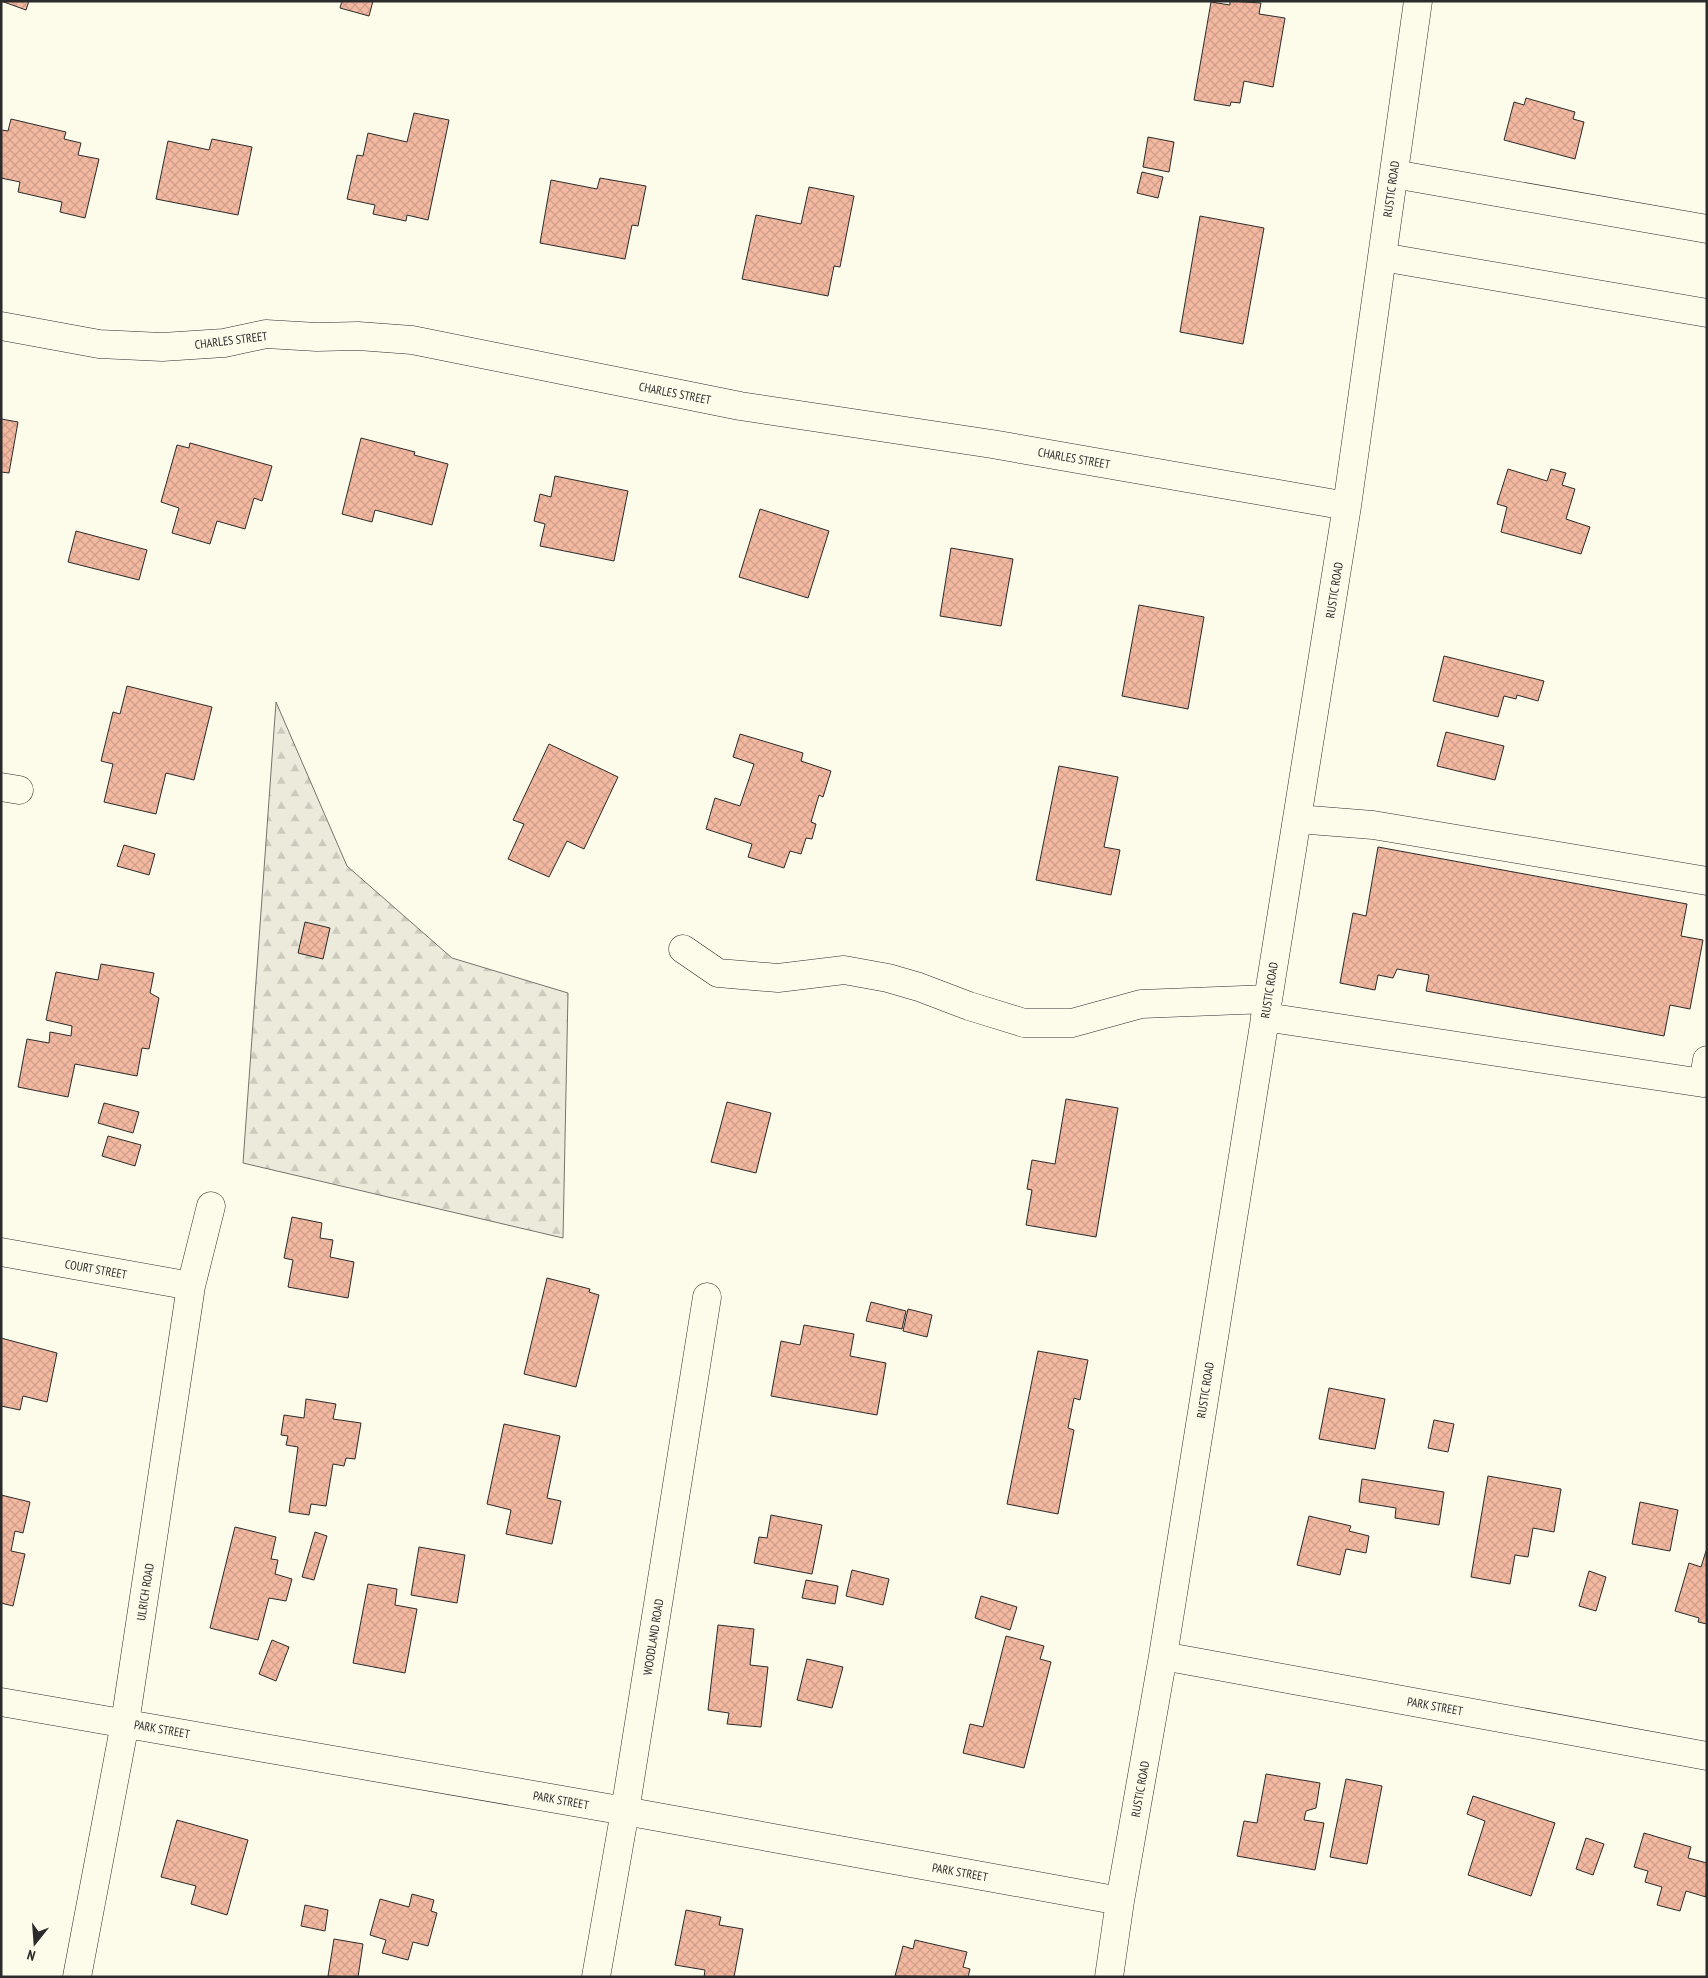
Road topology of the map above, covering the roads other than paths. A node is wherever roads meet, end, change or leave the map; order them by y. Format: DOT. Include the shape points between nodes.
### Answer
graph roads {
  1 [pos="1418,1"];
  2 [pos="1394,174"];
  3 [pos="1707,229"];
  4 [pos="1382,257"];
  5 [pos="1707,313"];
  6 [pos="1,326"];
  7 [pos="1347,506"];
  8 [pos="1297,819"];
  9 [pos="1707,881"];
  10 [pos="683,949"];
  11 [pos="1266,1008"];
  12 [pos="1706,1075"];
  13 [pos="211,1206"];
  14 [pos="1,1252"];
  15 [pos="191,1286"];
  16 [pos="707,1297"];
  17 [pos="1163,1656"];
  18 [pos="1,1702"];
  19 [pos="125,1723"];
  20 [pos="1707,1756"];
  21 [pos="625,1811"];
  22 [pos="1120,1901"];
  23 [pos="77,1977"];
  24 [pos="596,1977"];
  25 [pos="1110,1977"];
  1 -- 2 [label="street, RUSTIC ROAD"];
  2 -- 3 [label="street"];
  2 -- 4 [label="street, RUSTIC ROAD"];
  4 -- 5 [label="street"];
  4 -- 7 [label="street, RUSTIC ROAD"];
  6 -- 7 [label="street, CHARLES STREET" via="99,344 162,347 224,343 266,334 412,340 740,406 992,444"];
  7 -- 8 [label="street, RUSTIC ROAD"];
  8 -- 9 [label="street" via="1373,825"];
  8 -- 11 [label="street, RUSTIC ROAD"];
  10 -- 11 [label="street" via="718,973 778,978 844,970 919,987 1024,1023 1072,1023 1141,1004"];
  11 -- 12 [label="street"];
  11 -- 17 [label="street, RUSTIC ROAD"];
  13 -- 15 [label="street, ULRICH ROAD"];
  14 -- 15 [label="street, COURT STREET"];
  15 -- 19 [label="street, ULRICH ROAD"];
  16 -- 21 [label="street, WOODLAND ROAD"];
  17 -- 20 [label="street, PARK STREET"];
  17 -- 22 [label="street, RUSTIC ROAD"];
  18 -- 19 [label="street, PARK STREET"];
  19 -- 21 [label="street, PARK STREET"];
  19 -- 23 [label="street, ULRICH ROAD"];
  21 -- 22 [label="street, PARK STREET"];
  21 -- 24 [label="street, WOODLAND ROAD"];
  22 -- 25 [label="street, RUSTIC ROAD"];
}
